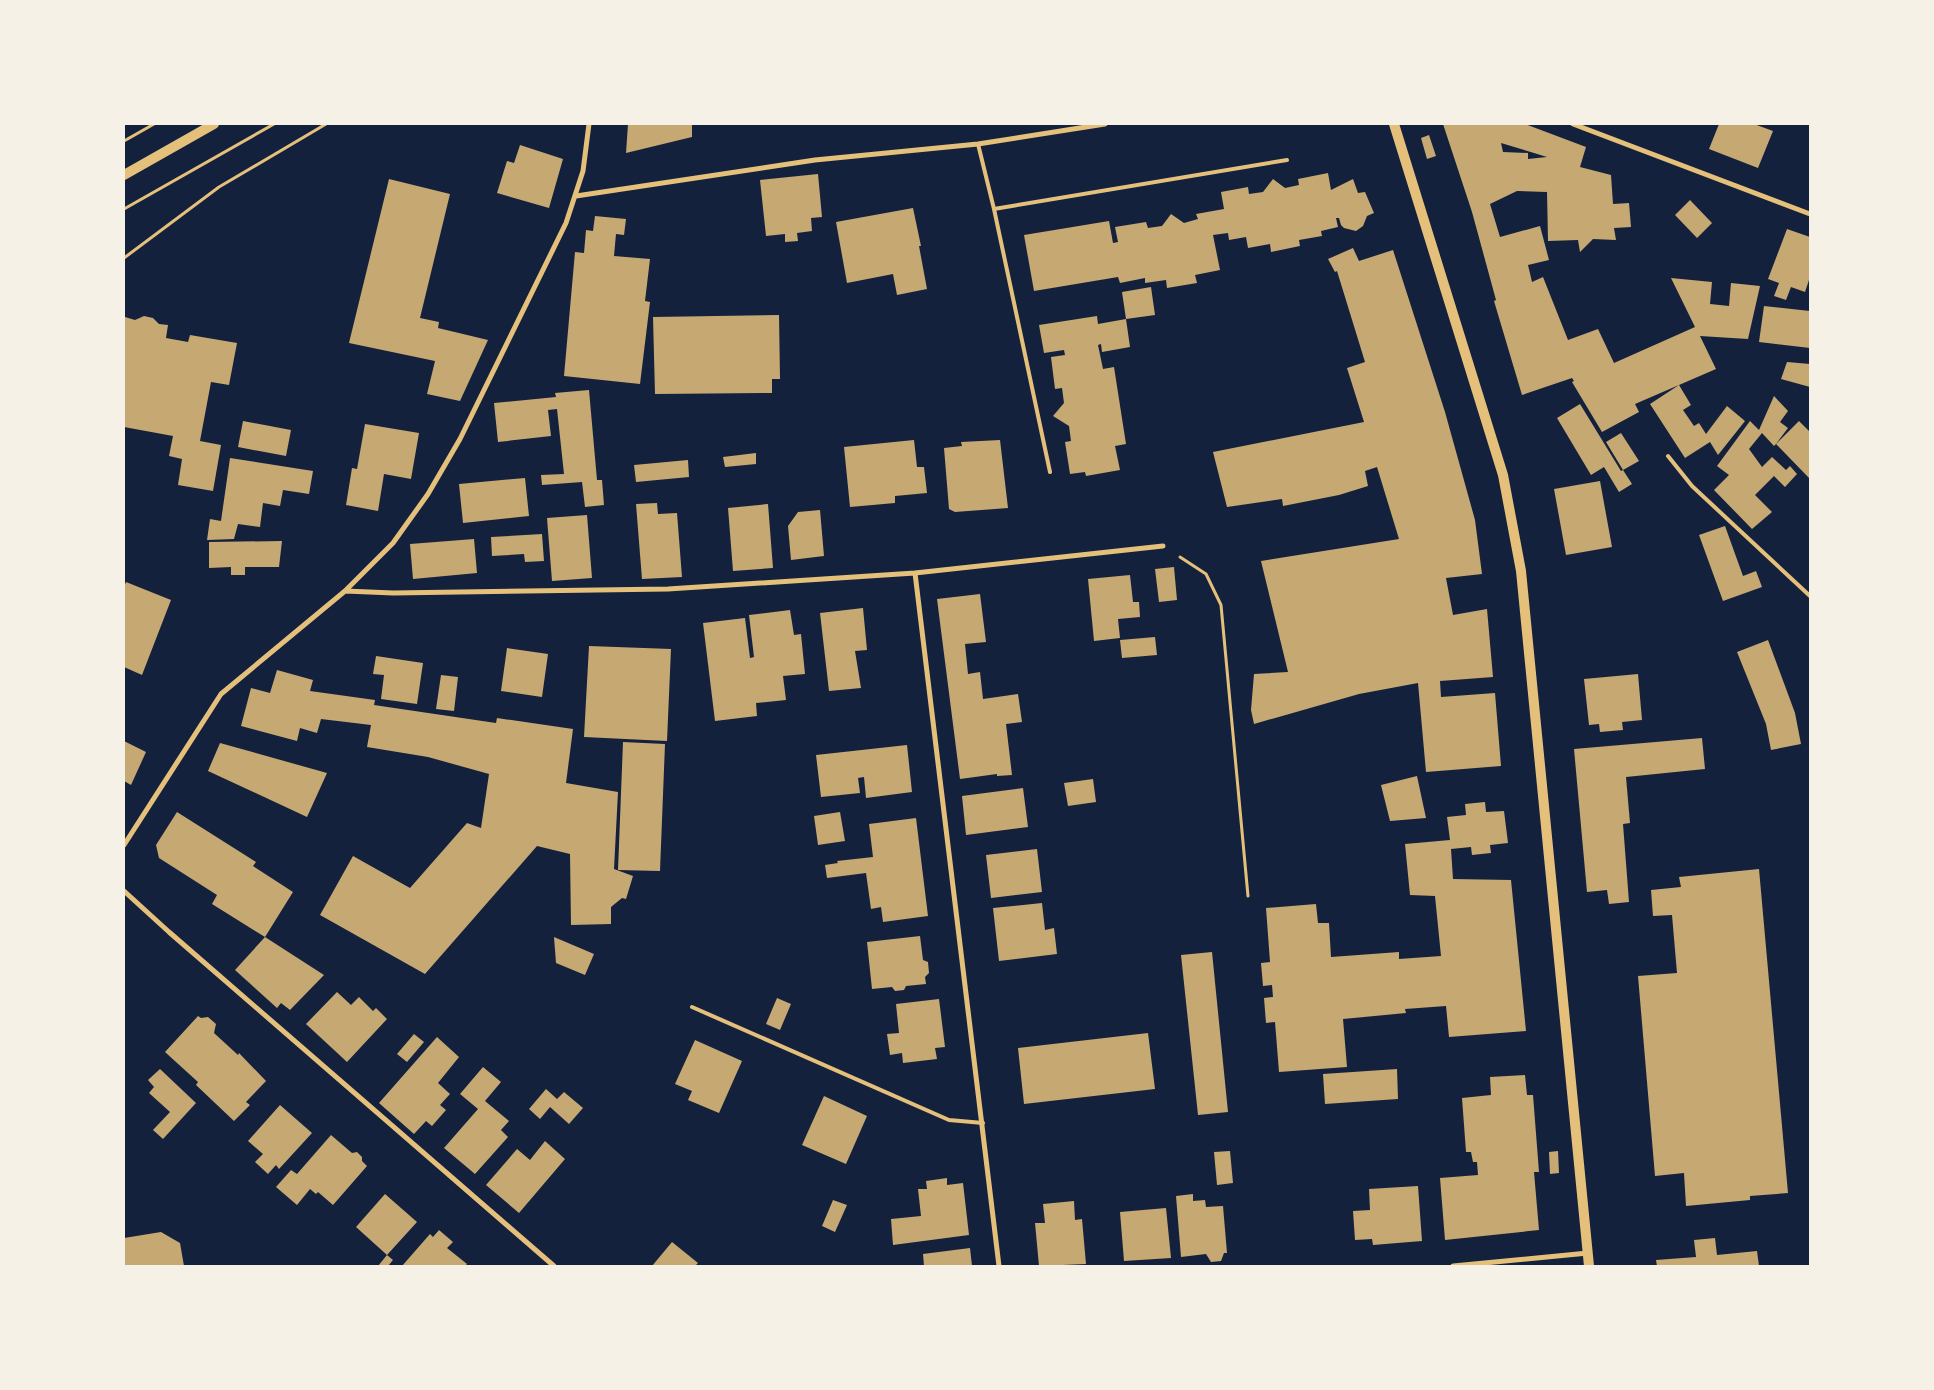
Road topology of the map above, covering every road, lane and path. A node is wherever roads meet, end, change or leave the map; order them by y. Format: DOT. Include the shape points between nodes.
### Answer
graph roads {
  1 [pos="154,124"];
  2 [pos="214,124"];
  3 [pos="274,124"];
  4 [pos="326,124"];
  5 [pos="589,124"];
  6 [pos="1105,124"];
  7 [pos="1394,124"];
  8 [pos="1573,124"];
  9 [pos="124,141"];
  10 [pos="978,144"];
  11 [pos="1287,160"];
  12 [pos="124,175"];
  13 [pos="576,196"];
  14 [pos="124,209"];
  15 [pos="994,209"];
  16 [pos="1810,214"];
  17 [pos="124,258"];
  18 [pos="1668,456"];
  19 [pos="1050,472"];
  20 [pos="1163,546"];
  21 [pos="915,573"];
  22 [pos="345,592"];
  23 [pos="1810,596"];
  24 [pos="124,845"];
  25 [pos="124,891"];
  26 [pos="1248,896"];
  27 [pos="692,1007"];
  28 [pos="983,1123"];
  29 [pos="1588,1253"];
  30 [pos="554,1266"];
  31 [pos="1000,1266"];
  32 [pos="1453,1266"];
  33 [pos="1589,1266"];
  1 -- 9 [label="path"];
  2 -- 12 [label="main road"];
  3 -- 14 [label="path"];
  4 -- 17 [label="path" via="219,187"];
  5 -- 13 [label="street"];
  6 -- 10 [label="street"];
  7 -- 29 [label="main road" via="1503,476 1521,571"];
  8 -- 16 [label="street"];
  10 -- 13 [label="street" via="815,160"];
  10 -- 15 [label="lane"];
  11 -- 15 [label="lane"];
  13 -- 22 [label="street" via="566,223 444,469 393,543"];
  15 -- 19 [label="lane"];
  18 -- 23 [label="lane" via="1692,486"];
  20 -- 21 [label="street"];
  20 -- 26 [label="path" via="1206,574 1221,605"];
  21 -- 22 [label="street" via="668,589"];
  21 -- 28 [label="street"];
  22 -- 24 [label="street" via="221,694"];
  25 -- 30 [label="street"];
  27 -- 28 [label="lane" via="949,1120"];
  28 -- 31 [label="street"];
  29 -- 32 [label="street"];
  29 -- 33 [label="main road"];
}
